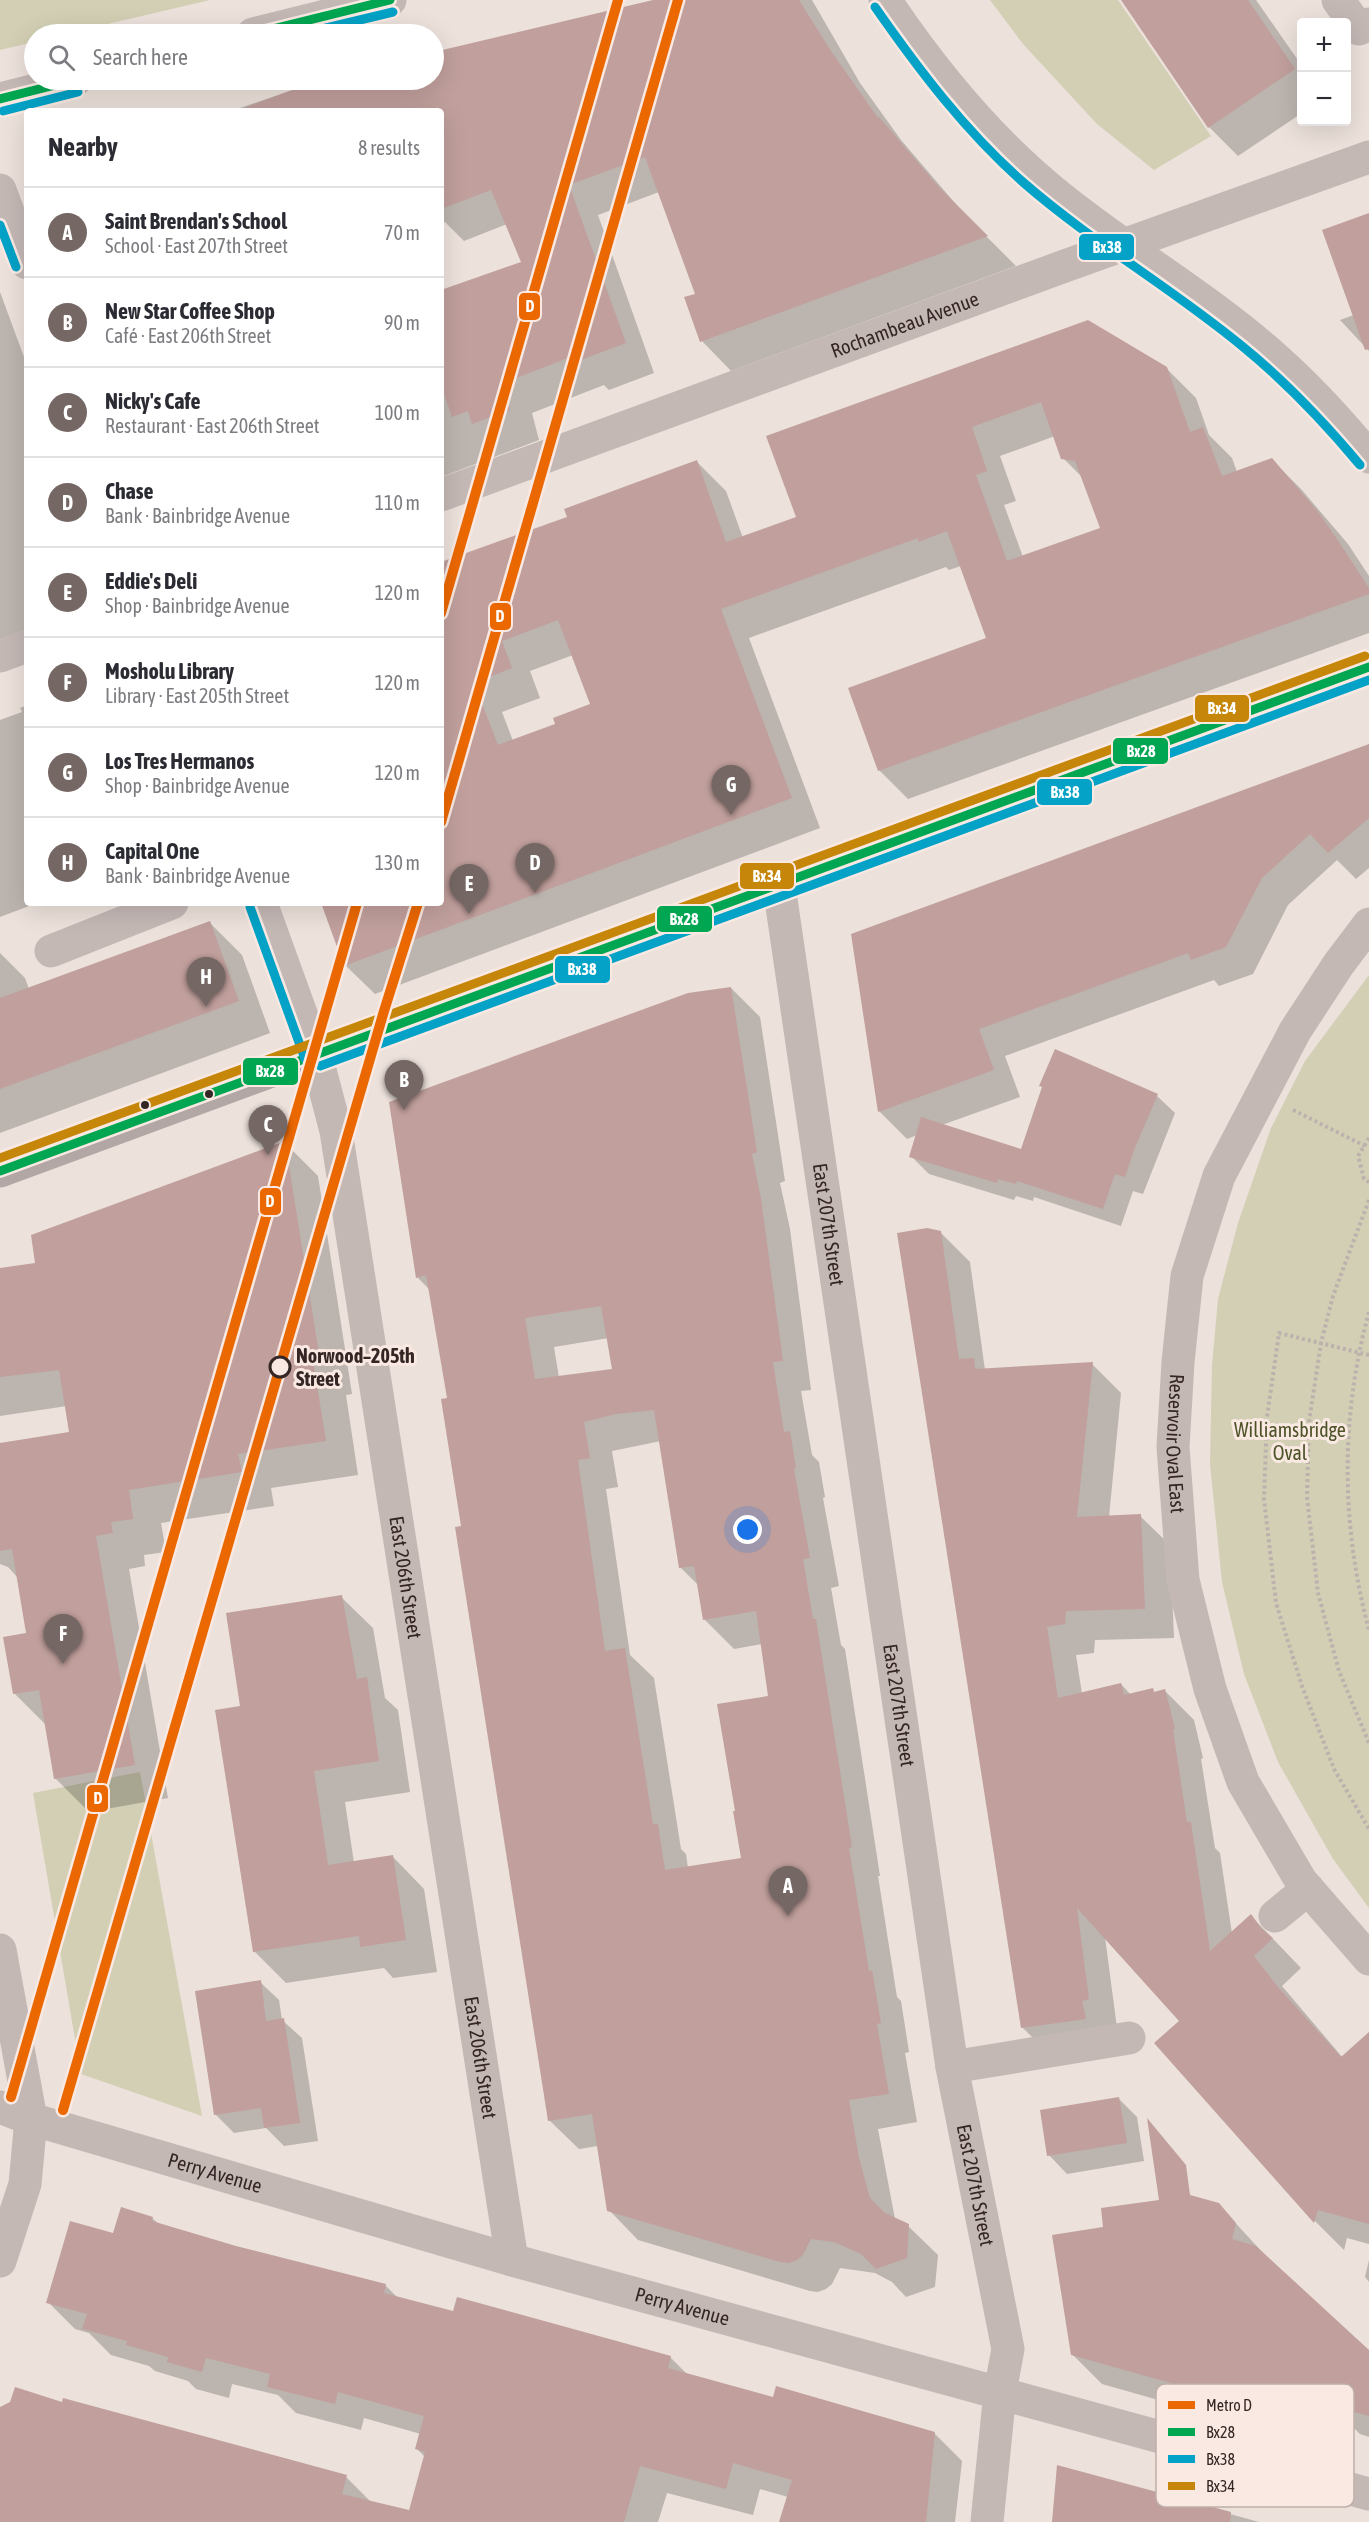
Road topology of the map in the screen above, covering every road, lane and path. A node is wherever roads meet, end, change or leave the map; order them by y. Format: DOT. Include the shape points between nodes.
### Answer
graph roads {
  1 [pos="390,0"];
  2 [pos="885,0"];
  3 [pos="1338,0"];
  4 [pos="293,24"];
  5 [pos="1369,24"];
  6 [pos="36,90"];
  7 [pos="0,99"];
  8 [pos="1369,157"];
  9 [pos="0,190"];
  10 [pos="1122,245"];
  11 [pos="24,255"];
  12 [pos="1369,457"];
  13 [pos="444,494"];
  14 [pos="24,647"];
  15 [pos="0,656"];
  16 [pos="1369,667"];
  17 [pos="779,886"];
  18 [pos="164,906"];
  19 [pos="262,906"];
  20 [pos="1369,924"];
  21 [pos="51,951"];
  22 [pos="316,1055"];
  23 [pos="1282,1106"];
  24 [pos="1369,1138"];
  25 [pos="1365,1146"];
  26 [pos="0,1171"];
  27 [pos="1369,1182"];
  28 [pos="1369,1200"];
  29 [pos="1369,1312"];
  30 [pos="1321,1343"];
  31 [pos="1358,1352"];
  32 [pos="1369,1355"];
  33 [pos="1369,1630"];
  34 [pos="1369,1743"];
  35 [pos="1369,1829"];
  36 [pos="1308,1889"];
  37 [pos="1275,1916"];
  38 [pos="0,1950"];
  39 [pos="1369,1959"];
  40 [pos="1129,2038"];
  41 [pos="952,2067"];
  42 [pos="0,2107"];
  43 [pos="31,2119"];
  44 [pos="512,2260"];
  45 [pos="0,2261"];
  46 [pos="1000,2392"];
  47 [pos="1156,2435"];
  48 [pos="1354,2490"];
  49 [pos="1369,2494"];
  50 [pos="987,2522"];
  1 -- 4 [label="street"];
  2 -- 10 [label="street" via="927,60 988,132 1056,194"];
  3 -- 5 [label="street" via="1359,29"];
  6 -- 7 [label="street"];
  8 -- 10 [label="street, Rochambeau Avenue"];
  9 -- 11 [label="street"];
  10 -- 12 [label="street" via="1275,357"];
  10 -- 13 [label="street, Rochambeau Avenue"];
  14 -- 15 [label="street"];
  16 -- 17 [label="main road"];
  17 -- 22 [label="main road"];
  17 -- 41 [label="street, East 207th Street"];
  18 -- 21 [label="street"];
  19 -- 22 [label="street, East 206th Street"];
  20 -- 36 [label="street, Reservoir Oval East" via="1295,1031 1219,1176 1187,1276 1177,1383 1173,1447 1183,1580 1210,1689 1243,1782"];
  22 -- 26 [label="main road"];
  22 -- 44 [label="street, East 206th Street" via="338,1143"];
  23 -- 25 [label="path"];
  24 -- 25 [label="path"];
  25 -- 27 [label="path" via="1358,1156 1364,1179"];
  28 -- 30 [label="path" via="1333,1296"];
  29 -- 31 [label="path"];
  30 -- 31 [label="path"];
  30 -- 34 [label="path" via="1310,1422 1307,1497 1317,1583 1340,1671"];
  30 -- 35 [label="path" via="1279,1333 1267,1417 1264,1499 1276,1603 1298,1676 1334,1769"];
  31 -- 32 [label="path"];
  31 -- 33 [label="path" via="1348,1426 1347,1494 1356,1584"];
  36 -- 37 [label="street"];
  36 -- 39 [label="street, Reservoir Oval East"];
  38 -- 43 [label="street"];
  40 -- 41 [label="street"];
  41 -- 46 [label="street, East 207th Street" via="1008,2349"];
  42 -- 43 [label="street, Perry Avenue"];
  43 -- 44 [label="street, Perry Avenue"];
  43 -- 45 [label="street" via="25,2184"];
  44 -- 46 [label="street, Perry Avenue"];
  46 -- 47 [label="street, Perry Avenue"];
  46 -- 50 [label="street, East 207th Street"];
  48 -- 49 [label="street, Perry Avenue"];
}
